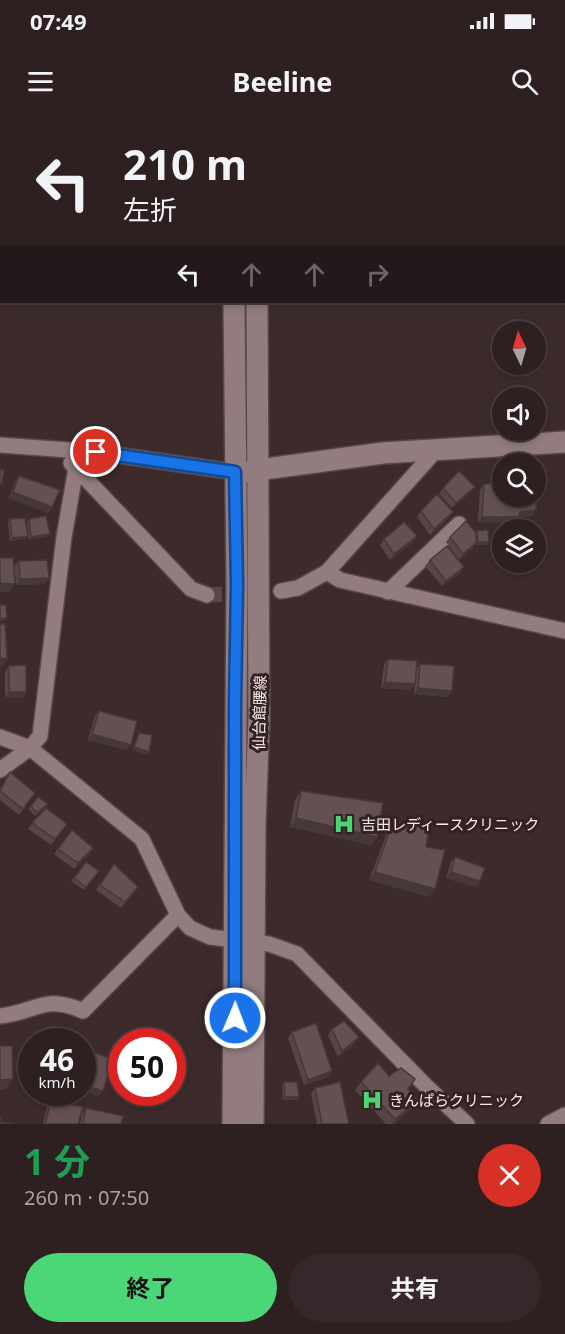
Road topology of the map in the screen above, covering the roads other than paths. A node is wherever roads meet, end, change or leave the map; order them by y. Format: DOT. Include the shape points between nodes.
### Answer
graph roads {
  1 [pos="234,303"];
  2 [pos="257,303"];
  3 [pos="565,442"];
  4 [pos="0,445"];
  5 [pos="438,448"];
  6 [pos="56,449"];
  7 [pos="76,468"];
  8 [pos="257,471"];
  9 [pos="235,472"];
  10 [pos="459,524"];
  11 [pos="327,572"];
  12 [pos="281,591"];
  13 [pos="388,592"];
  14 [pos="207,595"];
  15 [pos="565,631"];
  16 [pos="0,738"];
  17 [pos="30,748"];
  18 [pos="0,770"];
  19 [pos="178,915"];
  20 [pos="245,941"];
  21 [pos="0,1016"];
  22 [pos="565,1115"];
  23 [pos="233,1124"];
  24 [pos="253,1124"];
  25 [pos="467,1124"];
  26 [pos="548,1124"];
  1 -- 9 [label="main road, 仙台館腰線"];
  2 -- 8 [label="main road, 仙台館腰線"];
  3 -- 5 [label="main road"];
  4 -- 6 [label="street"];
  5 -- 8 [label="main road"];
  5 -- 11 [label="street"];
  6 -- 7 [label="street"];
  6 -- 9 [label="street"];
  7 -- 14 [label="street" via="191,590"];
  7 -- 17 [label="street" via="40,736"];
  8 -- 9 [label="main road"];
  8 -- 20 [label="main road, 仙台館腰線" via="259,718"];
  9 -- 20 [label="main road, 仙台館腰線" via="235,704"];
  10 -- 13 [label="street"];
  11 -- 12 [label="street" via="298,588"];
  11 -- 13 [label="street" via="340,580"];
  13 -- 15 [label="street"];
  16 -- 17 [label="street"];
  17 -- 18 [label="street"];
  17 -- 19 [label="street" via="142,839"];
  19 -- 20 [label="street" via="190,928 210,937"];
  19 -- 21 [label="street" via="83,1011 51,1002"];
  20 -- 23 [label="main road, 仙台館腰線"];
  20 -- 24 [label="main road, 仙台館腰線"];
  20 -- 25 [label="street" via="282,946 297,954"];
  22 -- 26 [label="street"];
}
